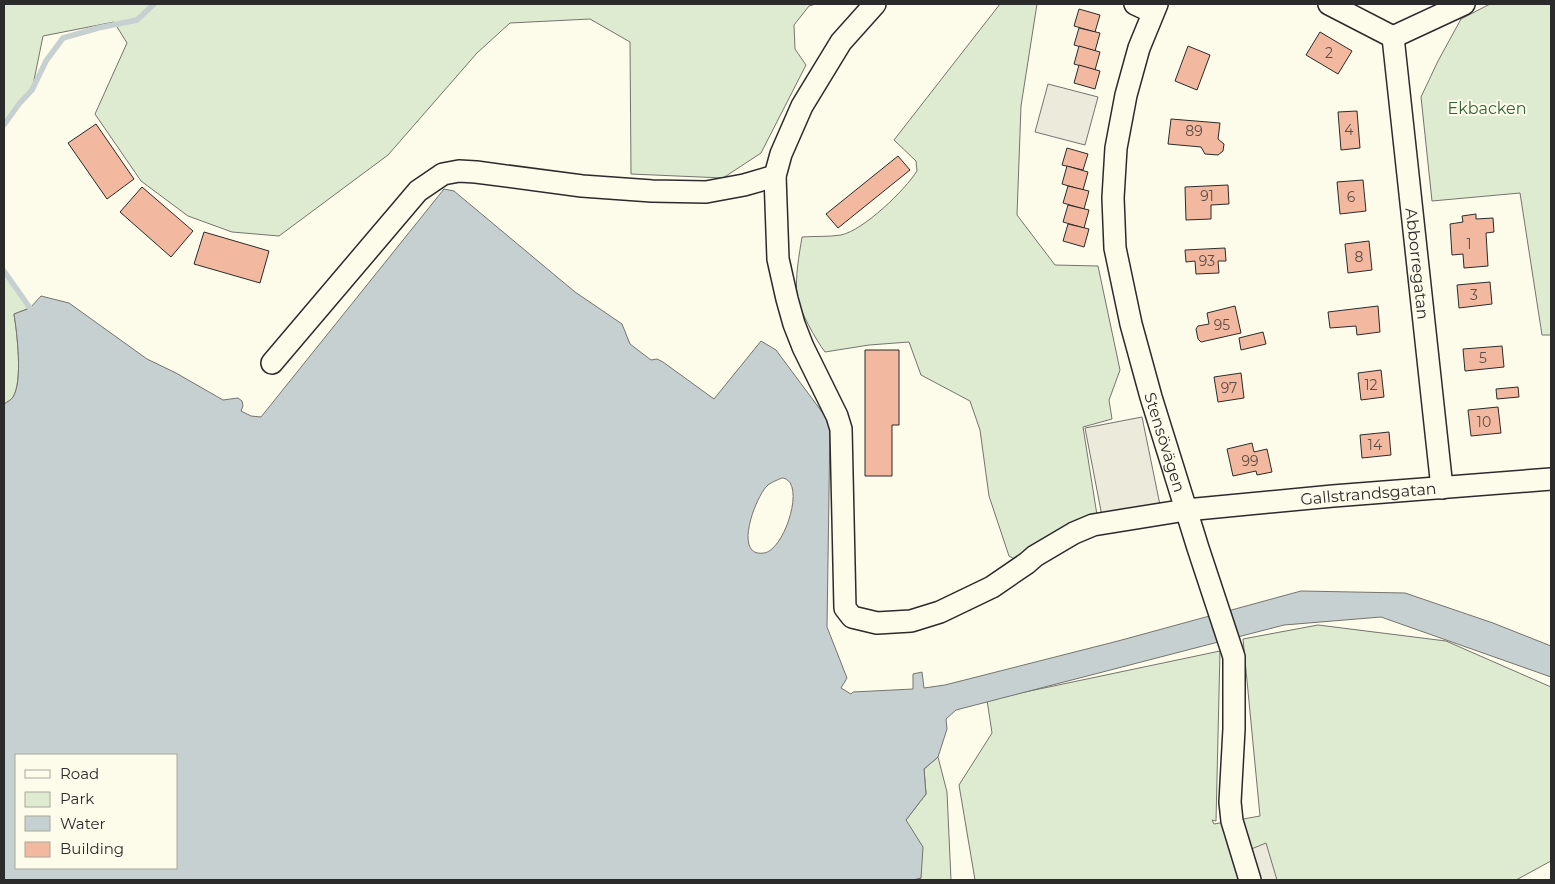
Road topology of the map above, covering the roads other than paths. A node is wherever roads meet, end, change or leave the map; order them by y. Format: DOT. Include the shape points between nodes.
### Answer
graph roads {
  1 [pos="876,4"];
  2 [pos="1329,4"];
  3 [pos="1464,4"];
  4 [pos="1148,6"];
  5 [pos="1393,38"];
  6 [pos="775,176"];
  7 [pos="272,363"];
  8 [pos="1551,479"];
  9 [pos="1442,488"];
  10 [pos="1186,510"];
  11 [pos="1250,880"];
  1 -- 6 [label="street, Gallstrandsgatan" via="841,42 802,106"];
  2 -- 5 [label="street"];
  3 -- 5 [label="street"];
  4 -- 10 [label="street, Stensövägen" via="1116,148 1113,198 1116,248 1134,334"];
  5 -- 9 [label="street, Abborregatan"];
  6 -- 7 [label="street" via="744,186 706,192 582,186 468,171 443,174 418,191"];
  6 -- 10 [label="street, Gallstrandsgatan" via="778,259 787,299 801,342 841,429 845,608 852,617 877,623 911,621 940,612 992,587 1035,556 1093,525"];
  8 -- 9 [label="street, Gallstrandsgatan"];
  9 -- 10 [label="street, Gallstrandsgatan"];
  10 -- 11 [label="street, Stensövägen" via="1234,657 1230,802 1232,821"];
}
